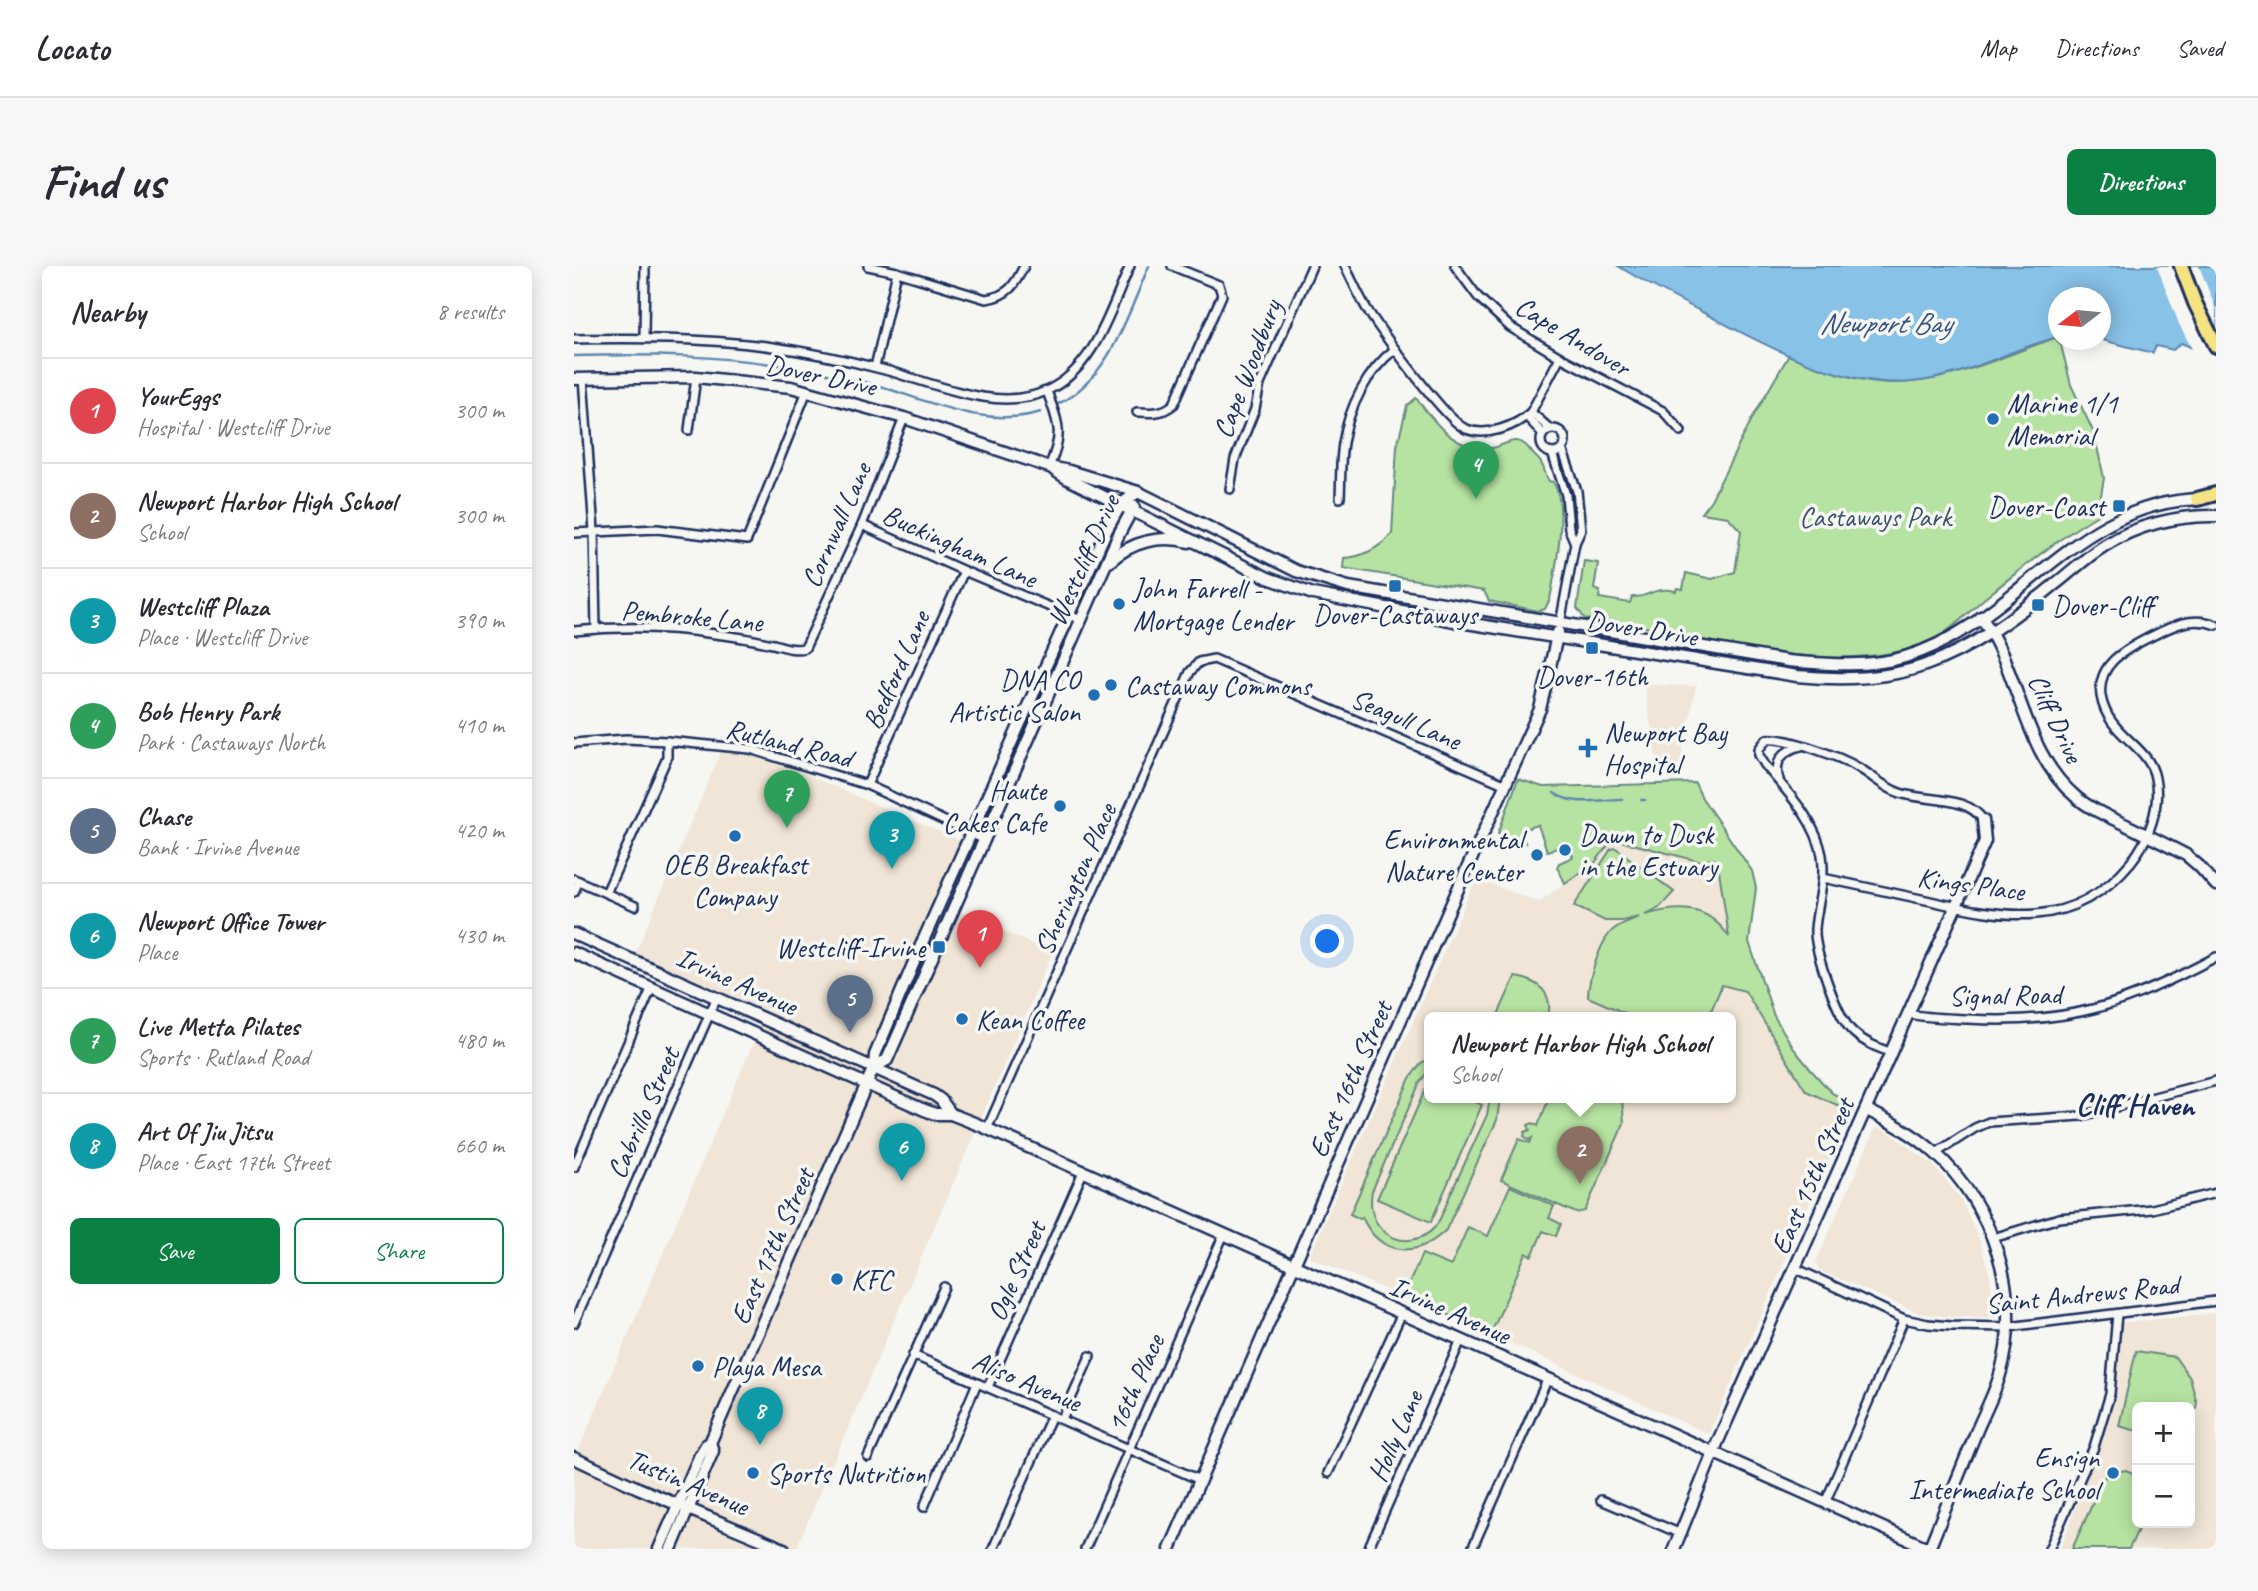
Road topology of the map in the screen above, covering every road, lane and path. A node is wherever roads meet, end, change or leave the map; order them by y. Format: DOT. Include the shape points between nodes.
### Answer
graph roads {
  1 [pos="645,266"];
  2 [pos="868,266"];
  3 [pos="1024,266"];
  4 [pos="1130,266"];
  5 [pos="1172,266"];
  6 [pos="1312,266"];
  7 [pos="1345,266"];
  8 [pos="1455,266"];
  9 [pos="2181,266"];
  10 [pos="897,272"];
  11 [pos="644,338"];
  12 [pos="574,340"];
  13 [pos="2216,346"];
  14 [pos="1395,349"];
  15 [pos="1560,357"];
  16 [pos="875,367"];
  17 [pos="696,377"];
  18 [pos="579,378"];
  19 [pos="807,391"];
  20 [pos="1047,391"];
  21 [pos="1137,412"];
  22 [pos="1529,414"];
  23 [pos="904,418"];
  24 [pos="689,430"];
  25 [pos="1681,431"];
  26 [pos="1546,432"];
  27 [pos="1562,449"];
  28 [pos="1552,453"];
  29 [pos="1049,467"];
  30 [pos="1230,489"];
  31 [pos="1577,491"];
  32 [pos="1138,492"];
  33 [pos="1566,494"];
  34 [pos="2216,497"];
  35 [pos="1340,498"];
  36 [pos="2197,499"];
  37 [pos="1121,504"];
  38 [pos="1133,510"];
  39 [pos="2216,516"];
  40 [pos="862,525"];
  41 [pos="594,531"];
  42 [pos="574,533"];
  43 [pos="1575,543"];
  44 [pos="1213,549"];
  45 [pos="1105,566"];
  46 [pos="964,571"];
  47 [pos="1348,587"];
  48 [pos="1346,602"];
  49 [pos="1068,616"];
  50 [pos="1981,617"];
  51 [pos="1081,620"];
  52 [pos="1560,624"];
  53 [pos="2216,625"];
  54 [pos="596,629"];
  55 [pos="574,631"];
  56 [pos="1992,632"];
  57 [pos="1558,637"];
  58 [pos="805,648"];
  59 [pos="1214,659"];
  60 [pos="667,741"];
  61 [pos="574,743"];
  62 [pos="1802,746"];
  63 [pos="1780,783"];
  64 [pos="1504,784"];
  65 [pos="867,785"];
  66 [pos="1983,820"];
  67 [pos="971,834"];
  68 [pos="2147,835"];
  69 [pos="983,839"];
  70 [pos="1823,878"];
  71 [pos="577,880"];
  72 [pos="2216,885"];
  73 [pos="574,892"];
  74 [pos="606,893"];
  75 [pos="635,906"];
  76 [pos="1956,907"];
  77 [pos="935,914"];
  78 [pos="947,920"];
  79 [pos="574,934"];
  80 [pos="574,953"];
  81 [pos="2216,957"];
  82 [pos="916,959"];
  83 [pos="652,987"];
  84 [pos="717,997"];
  85 [pos="914,998"];
  86 [pos="710,1013"];
  87 [pos="1909,1014"];
  88 [pos="1892,1053"];
  89 [pos="874,1067"];
  90 [pos="2216,1081"];
  91 [pos="868,1083"];
  92 [pos="1867,1110"];
  93 [pos="951,1114"];
  94 [pos="987,1129"];
  95 [pos="1936,1153"];
  96 [pos="574,1167"];
  97 [pos="1083,1172"];
  98 [pos="2216,1193"];
  99 [pos="1223,1234"];
  100 [pos="1993,1238"];
  101 [pos="1294,1264"];
  102 [pos="1795,1268"];
  103 [pos="944,1287"];
  104 [pos="2216,1301"];
  105 [pos="1402,1313"];
  106 [pos="2117,1314"];
  107 [pos="1905,1319"];
  108 [pos="574,1323"];
  109 [pos="2008,1328"];
  110 [pos="1461,1340"];
  111 [pos="914,1355"];
  112 [pos="1090,1356"];
  113 [pos="1548,1378"];
  114 [pos="977,1382"];
  115 [pos="988,1387"];
  116 [pos="1052,1415"];
  117 [pos="1062,1419"];
  118 [pos="710,1443"];
  119 [pos="1129,1449"];
  120 [pos="1714,1452"];
  121 [pos="868,1457"];
  122 [pos="574,1458"];
  123 [pos="1328,1473"];
  124 [pos="1200,1480"];
  125 [pos="1601,1500"];
  126 [pos="1825,1503"];
  127 [pos="678,1504"];
  128 [pos="923,1507"];
  129 [pos="689,1509"];
  130 [pos="1681,1534"];
  131 [pos="659,1549"];
  132 [pos="671,1549"];
  133 [pos="784,1549"];
  134 [pos="993,1549"];
  135 [pos="1085,1549"];
  136 [pos="1170,1549"];
  137 [pos="1368,1549"];
  138 [pos="1472,1549"];
  139 [pos="1674,1549"];
  140 [pos="1930,1549"];
  141 [pos="2049,1549"];
  1 -- 11 [label="street"];
  2 -- 10 [label="street"];
  3 -- 10 [label="street" via="1006,293 986,299"];
  4 -- 20 [label="street" via="1092,352"];
  5 -- 21 [label="street" via="1219,285 1222,295 1174,404 1157,413"];
  6 -- 30 [label="street, Cape Woodbury" via="1260,384"];
  7 -- 14 [label="street"];
  8 -- 15 [label="street, Cape Andover" via="1498,317"];
  9 -- 13 [label="highway"];
  10 -- 16 [label="street"];
  11 -- 12 [label="street, Dover Drive"];
  11 -- 16 [label="street, Dover Drive" via="768,346"];
  14 -- 22 [label="street" via="1453,421 1466,429 1504,428"];
  14 -- 35 [label="street" via="1368,375 1354,407 1343,442"];
  15 -- 22 [label="street"];
  15 -- 25 [label="street, Cape Andover" via="1663,411"];
  16 -- 20 [label="street, Dover Drive" via="992,399 1019,399"];
  17 -- 18 [label="street, Dover Drive"];
  17 -- 19 [label="street, Dover Drive"];
  17 -- 24 [label="street"];
  18 -- 41 [label="street"];
  19 -- 23 [label="street, Dover Drive"];
  19 -- 41 [label="street" via="747,540 657,529"];
  20 -- 29 [label="street" via="1059,427 1059,444"];
  22 -- 26 [label="street"];
  23 -- 29 [label="street, Dover Drive"];
  23 -- 40 [label="street, Cornwall Lane"];
  26 -- 27 [label="street" via="1563,434"];
  26 -- 28 [label="street" via="1542,446"];
  27 -- 28 [label="street"];
  27 -- 31 [label="street"];
  28 -- 33 [label="street"];
  29 -- 32 [label="street, Dover Drive"];
  29 -- 37 [label="street, Dover Drive"];
  31 -- 33 [label="street"];
  31 -- 43 [label="street" via="1581,530"];
  32 -- 37 [label="street, Westcliff Drive"];
  32 -- 38 [label="street, Westcliff Drive"];
  32 -- 47 [label="street, Dover Drive" via="1296,571"];
  33 -- 43 [label="street"];
  34 -- 36 [label="highway"];
  36 -- 50 [label="street, Dover Drive" via="2160,503 2098,529"];
  37 -- 38 [label="street, Dover Drive"];
  37 -- 49 [label="street, Westcliff Drive"];
  38 -- 44 [label="street, Dover Drive"];
  38 -- 45 [label="street, Westcliff Drive"];
  39 -- 56 [label="street, Dover Drive" via="2179,518 2123,535"];
  40 -- 46 [label="street, Buckingham Lane"];
  40 -- 58 [label="street, Cornwall Lane"];
  41 -- 42 [label="street"];
  41 -- 54 [label="street"];
  43 -- 52 [label="street"];
  44 -- 45 [label="street" via="1183,540 1156,540 1130,547"];
  44 -- 48 [label="street, Dover Drive" via="1268,578"];
  45 -- 51 [label="street, Westcliff Drive"];
  46 -- 49 [label="street, Buckingham Lane"];
  46 -- 65 [label="street, Bedford Lane"];
  47 -- 48 [label="street"];
  47 -- 52 [label="street, Dover Drive"];
  48 -- 57 [label="street, Dover Drive"];
  49 -- 51 [label="street, Buckingham Lane"];
  49 -- 67 [label="street, Westcliff Drive"];
  50 -- 52 [label="street, Dover Drive" via="1938,644 1904,658 1834,664 1788,661"];
  50 -- 56 [label="street, Cliff Drive"];
  51 -- 69 [label="street, Westcliff Drive"];
  52 -- 57 [label="street, East 16th Street"];
  53 -- 68 [label="street, Kings Place" via="2198,621 2171,626 2119,653 2102,678 2104,711 2151,765 2156,780"];
  54 -- 55 [label="street, Pembroke Lane"];
  54 -- 58 [label="street, Pembroke Lane" via="689,631"];
  56 -- 57 [label="street, Dover Drive" via="1923,667 1834,679"];
  56 -- 68 [label="street, Cliff Drive" via="2035,737 2061,782 2092,809"];
  57 -- 64 [label="street, East 16th Street" via="1540,709"];
  59 -- 64 [label="street, Seagull Lane"];
  59 -- 94 [label="street, Sherington Place" via="1199,662 1190,672"];
  60 -- 61 [label="street, Rutland Road"];
  60 -- 65 [label="street, Rutland Road" via="750,749"];
  60 -- 74 [label="street" via="667,758"];
  62 -- 63 [label="street" via="1783,753 1776,771"];
  62 -- 63 [label="street" via="1777,738 1762,743 1759,755"];
  62 -- 66 [label="street" via="1847,762 1897,792 1969,806"];
  63 -- 70 [label="street" via="1813,827"];
  64 -- 101 [label="street, East 16th Street"];
  65 -- 67 [label="street, Rutland Road"];
  66 -- 76 [label="street, East 15th Street" via="1985,841"];
  67 -- 69 [label="street, Rutland Road"];
  67 -- 77 [label="street, Westcliff Drive"];
  68 -- 72 [label="street, Cliff Drive" via="2186,855"];
  68 -- 76 [label="street, Kings Place" via="2143,848 2115,882 2060,910 1990,914"];
  69 -- 78 [label="street, Westcliff Drive"];
  70 -- 76 [label="street, Kings Place"];
  70 -- 88 [label="street" via="1815,932 1836,1006 1853,1032"];
  71 -- 73 [label="street"];
  71 -- 74 [label="street"];
  74 -- 75 [label="street"];
  76 -- 87 [label="street, East 15th Street"];
  77 -- 78 [label="street"];
  77 -- 82 [label="street, Westcliff Drive"];
  78 -- 85 [label="street, Westcliff Drive"];
  79 -- 84 [label="street, Irvine Avenue"];
  80 -- 83 [label="street, Irvine Avenue"];
  81 -- 87 [label="street, Signal Road" via="2139,995 2076,1014 2014,1021"];
  82 -- 85 [label="street"];
  82 -- 89 [label="street, Westcliff Drive"];
  83 -- 86 [label="street, Irvine Avenue"];
  83 -- 96 [label="street"];
  84 -- 86 [label="street, Cabrillo Street"];
  84 -- 89 [label="street, Irvine Avenue"];
  85 -- 89 [label="street, Westcliff Drive" via="887,1060"];
  86 -- 91 [label="street, Irvine Avenue"];
  86 -- 108 [label="street, Cabrillo Street"];
  87 -- 88 [label="street, East 15th Street"];
  88 -- 92 [label="street, East 15th Street"];
  89 -- 91 [label="street, East 17th Street"];
  89 -- 93 [label="street, Irvine Avenue" via="934,1096"];
  90 -- 95 [label="street" via="2081,1116 1989,1122"];
  91 -- 93 [label="street, Irvine Avenue" via="935,1114"];
  91 -- 118 [label="street, East 17th Street"];
  92 -- 95 [label="street"];
  92 -- 102 [label="street, East 15th Street"];
  93 -- 94 [label="street, Irvine Avenue"];
  94 -- 97 [label="street, Irvine Avenue"];
  95 -- 100 [label="street" via="1965,1188"];
  97 -- 99 [label="street, Irvine Avenue"];
  97 -- 115 [label="street, Ogle Street"];
  98 -- 100 [label="street" via="2152,1209 2059,1219"];
  99 -- 101 [label="street, Irvine Avenue"];
  99 -- 119 [label="street, 16th Place"];
  100 -- 109 [label="street" via="2003,1272"];
  101 -- 105 [label="street, Irvine Avenue"];
  101 -- 124 [label="street, East 16th Street"];
  102 -- 107 [label="street, Saint Andrews Road"];
  102 -- 120 [label="street, East 15th Street"];
  103 -- 111 [label="street"];
  104 -- 106 [label="street, Saint Andrews Road"];
  105 -- 110 [label="street, Irvine Avenue"];
  105 -- 123 [label="street"];
  106 -- 109 [label="street, Saint Andrews Road"];
  106 -- 141 [label="street" via="2110,1394 2094,1447"];
  107 -- 109 [label="street, Saint Andrews Road"];
  107 -- 126 [label="street"];
  109 -- 140 [label="street" via="2002,1370"];
  110 -- 113 [label="street, Irvine Avenue"];
  110 -- 137 [label="street, Holly Lane"];
  111 -- 114 [label="street, Aliso Avenue"];
  111 -- 121 [label="street"];
  112 -- 117 [label="street"];
  113 -- 120 [label="street, Irvine Avenue"];
  113 -- 138 [label="street"];
  114 -- 115 [label="street, Aliso Avenue"];
  114 -- 128 [label="street"];
  115 -- 116 [label="street, Aliso Avenue"];
  116 -- 117 [label="street, Aliso Avenue"];
  116 -- 134 [label="street"];
  117 -- 119 [label="street, Aliso Avenue"];
  118 -- 127 [label="street, East 17th Street"];
  118 -- 129 [label="street, East 17th Street" via="713,1451"];
  119 -- 124 [label="street, Aliso Avenue"];
  119 -- 135 [label="street, 16th Place"];
  120 -- 126 [label="street, Irvine Avenue"];
  120 -- 130 [label="street, East 15th Street"];
  122 -- 127 [label="street, Tustin Avenue"];
  124 -- 136 [label="street, East 16th Street"];
  125 -- 130 [label="street"];
  126 -- 140 [label="street, Irvine Avenue"];
  127 -- 129 [label="street, Tustin Avenue"];
  127 -- 131 [label="street, East 17th Street"];
  129 -- 132 [label="street, East 17th Street"];
  129 -- 133 [label="street, Tustin Avenue"];
  130 -- 139 [label="street, East 15th Street"];
}
